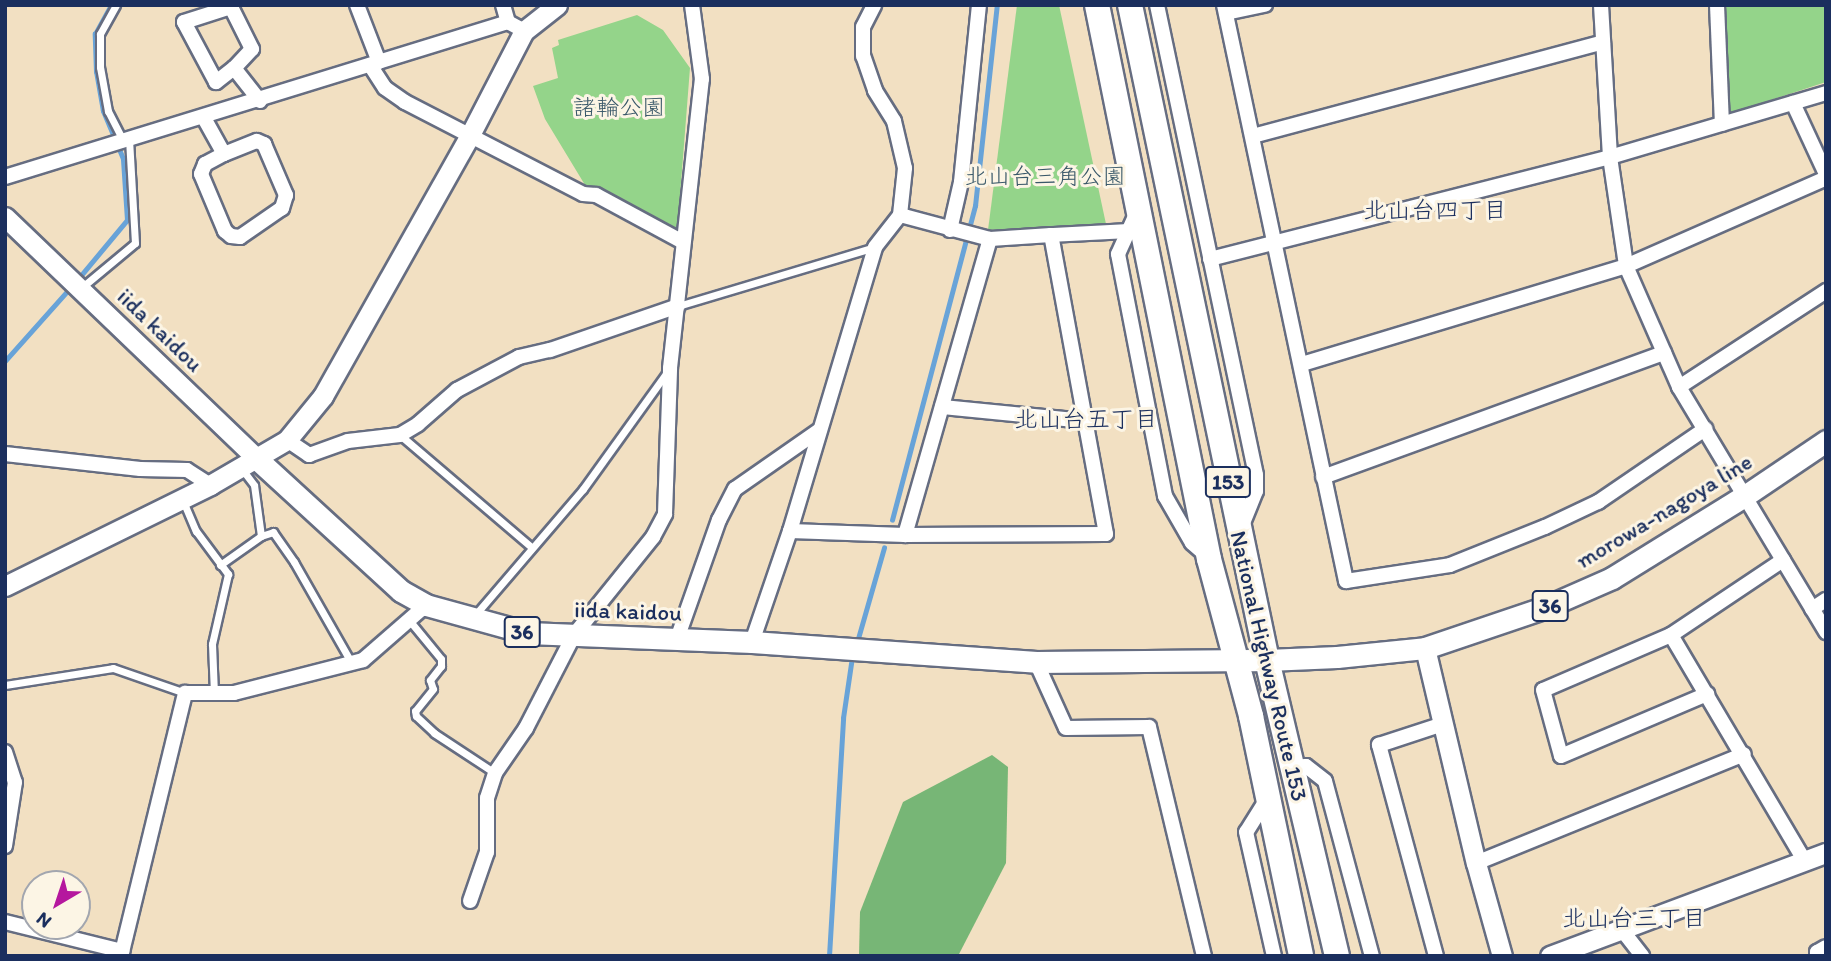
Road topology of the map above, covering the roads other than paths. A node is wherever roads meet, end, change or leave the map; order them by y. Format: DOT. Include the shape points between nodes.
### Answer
graph roads {
  1 [pos="116,5"];
  2 [pos="357,5"];
  3 [pos="503,5"];
  4 [pos="557,5"];
  5 [pos="692,5"];
  6 [pos="874,5"];
  7 [pos="979,5"];
  8 [pos="1097,5"];
  9 [pos="1130,5"];
  10 [pos="1157,5"];
  11 [pos="1265,5"];
  12 [pos="1601,5"];
  13 [pos="1717,5"];
  14 [pos="1225,9"];
  15 [pos="516,27"];
  16 [pos="1603,42"];
  17 [pos="375,64"];
  18 [pos="234,68"];
  19 [pos="1826,93"];
  20 [pos="260,101"];
  21 [pos="1793,103"];
  22 [pos="204,118"];
  23 [pos="1722,124"];
  24 [pos="470,135"];
  25 [pos="1254,136"];
  26 [pos="127,141"];
  27 [pos="224,155"];
  28 [pos="1610,157"];
  29 [pos="1826,176"];
  30 [pos="5,177"];
  31 [pos="900,215"];
  32 [pos="5,217"];
  33 [pos="1132,221"];
  34 [pos="954,231"];
  35 [pos="1051,235"];
  36 [pos="985,238"];
  37 [pos="683,242"];
  38 [pos="1275,244"];
  39 [pos="875,247"];
  40 [pos="1210,259"];
  41 [pos="1626,266"];
  42 [pos="80,289"];
  43 [pos="1826,292"];
  44 [pos="678,306"];
  45 [pos="1664,353"];
  46 [pos="1302,364"];
  47 [pos="670,368"];
  48 [pos="1679,387"];
  49 [pos="942,407"];
  50 [pos="1085,421"];
  51 [pos="1704,429"];
  52 [pos="818,431"];
  53 [pos="400,435"];
  54 [pos="287,440"];
  55 [pos="1826,440"];
  56 [pos="5,454"];
  57 [pos="249,464"];
  58 [pos="1323,477"];
  59 [pos="210,485"];
  60 [pos="1746,495"];
  61 [pos="182,499"];
  62 [pos="790,531"];
  63 [pos="1239,533"];
  64 [pos="905,535"];
  65 [pos="261,536"];
  66 [pos="531,547"];
  67 [pos="1783,560"];
  68 [pos="220,565"];
  69 [pos="5,586"];
  70 [pos="1826,600"];
  71 [pos="426,605"];
  72 [pos="1812,609"];
  73 [pos="409,620"];
  74 [pos="471,620"];
  75 [pos="1826,632"];
  76 [pos="574,635"];
  77 [pos="1671,635"];
  78 [pos="677,639"];
  79 [pos="752,642"];
  80 [pos="1425,648"];
  81 [pos="1236,659"];
  82 [pos="1266,660"];
  83 [pos="1036,662"];
  84 [pos="352,663"];
  85 [pos="5,685"];
  86 [pos="185,693"];
  87 [pos="1707,694"];
  88 [pos="214,695"];
  89 [pos="1443,724"];
  90 [pos="5,752"];
  91 [pos="1744,754"];
  92 [pos="1292,768"];
  93 [pos="495,773"];
  94 [pos="1267,799"];
  95 [pos="5,846"];
  96 [pos="1826,853"];
  97 [pos="1804,860"];
  98 [pos="1476,863"];
  99 [pos="470,901"];
  100 [pos="5,922"];
  101 [pos="1622,930"];
  102 [pos="1826,947"];
  103 [pos="121,953"];
  104 [pos="1204,956"];
  105 [pos="1274,956"];
  106 [pos="1301,956"];
  107 [pos="1337,956"];
  108 [pos="1372,956"];
  109 [pos="1436,956"];
  110 [pos="1502,956"];
  111 [pos="1550,956"];
  112 [pos="1642,956"];
  113 [pos="1817,956"];
  1 -- 26 [label="lane" via="100,34 100,67 108,111"];
  2 -- 17 [label="street"];
  3 -- 15 [label="street"];
  4 -- 15 [label="street"];
  5 -- 37 [label="street" via="702,79"];
  6 -- 31 [label="street" via="863,27 863,56 874,90 894,121 903,157"];
  7 -- 34 [label="street"];
  8 -- 33 [label="highway, National Highway Route 153 / 153"];
  9 -- 63 [label="highway, National Highway Route 153 / 153"];
  10 -- 40 [label="street"];
  11 -- 14 [label="street"];
  12 -- 16 [label="street"];
  13 -- 23 [label="street"];
  14 -- 25 [label="street"];
  15 -- 17 [label="street"];
  15 -- 24 [label="street"];
  16 -- 25 [label="street"];
  16 -- 28 [label="street"];
  17 -- 20 [label="street"];
  17 -- 24 [label="street" via="380,82 395,96"];
  18 -- 18 [label="street" via="252,49 231,7 184,22 216,82"];
  18 -- 20 [label="street"];
  19 -- 21 [label="street"];
  20 -- 22 [label="street"];
  21 -- 23 [label="street"];
  21 -- 29 [label="street"];
  22 -- 26 [label="street"];
  22 -- 27 [label="street"];
  23 -- 28 [label="street"];
  24 -- 37 [label="street"];
  24 -- 54 [label="street" via="323,396"];
  25 -- 38 [label="street"];
  26 -- 30 [label="street"];
  26 -- 42 [label="lane" via="135,243"];
  27 -- 27 [label="street" via="257,141 264,144 287,198 282,208 240,237 225,231 201,174 205,164"];
  28 -- 38 [label="street"];
  28 -- 41 [label="street"];
  29 -- 41 [label="street"];
  31 -- 34 [label="street"];
  31 -- 39 [label="street"];
  32 -- 42 [label="street, iida kaidou"];
  33 -- 35 [label="street"];
  33 -- 81 [label="highway, National Highway Route 153 / 153"];
  34 -- 36 [label="street"];
  35 -- 36 [label="street"];
  35 -- 50 [label="street"];
  36 -- 49 [label="street"];
  37 -- 44 [label="street"];
  38 -- 40 [label="street"];
  38 -- 46 [label="street"];
  39 -- 44 [label="lane"];
  39 -- 52 [label="street"];
  40 -- 63 [label="street" via="1256,475 1255,491"];
  41 -- 45 [label="street"];
  41 -- 46 [label="street"];
  42 -- 57 [label="street, iida kaidou"];
  43 -- 48 [label="street"];
  44 -- 47 [label="street"];
  44 -- 53 [label="street" via="519,357 457,390"];
  45 -- 48 [label="street"];
  45 -- 58 [label="street"];
  46 -- 58 [label="street"];
  47 -- 66 [label="lane" via="583,489"];
  47 -- 76 [label="street" via="665,514 653,537"];
  48 -- 51 [label="street"];
  49 -- 50 [label="street"];
  49 -- 64 [label="street"];
  50 -- 64 [label="street" via="1106,534"];
  51 -- 58 [label="street" via="1598,502 1545,527 1450,565 1346,581"];
  51 -- 60 [label="street"];
  52 -- 62 [label="street"];
  52 -- 78 [label="street" via="735,488"];
  53 -- 54 [label="street" via="348,441 309,455"];
  53 -- 66 [label="lane"];
  54 -- 57 [label="street"];
  55 -- 60 [label="main road, morowa-nagoya line / 36"];
  56 -- 59 [label="street" via="187,470"];
  57 -- 59 [label="street"];
  57 -- 65 [label="lane"];
  57 -- 71 [label="main road, iida kaidou / 36" via="401,590"];
  59 -- 61 [label="street"];
  60 -- 67 [label="street"];
  60 -- 80 [label="main road, morowa-nagoya line / 36" via="1612,578 1546,607"];
  61 -- 68 [label="lane" via="196,531"];
  61 -- 69 [label="street"];
  62 -- 64 [label="street"];
  62 -- 79 [label="street"];
  63 -- 82 [label="highway, National Highway Route 153 / 153"];
  65 -- 68 [label="lane"];
  65 -- 84 [label="lane" via="273,532"];
  66 -- 74 [label="lane"];
  67 -- 72 [label="street"];
  67 -- 77 [label="street"];
  68 -- 88 [label="lane" via="228,574 212,645"];
  70 -- 72 [label="street"];
  71 -- 73 [label="street"];
  71 -- 74 [label="main road, iida kaidou / 36"];
  72 -- 75 [label="street"];
  73 -- 84 [label="street" via="363,660"];
  73 -- 93 [label="lane" via="441,659 430,680 433,689 415,711 416,716"];
  74 -- 76 [label="main road, iida kaidou / 36" via="528,633"];
  76 -- 78 [label="main road, iida kaidou / 36"];
  76 -- 93 [label="street" via="526,728"];
  77 -- 87 [label="street"];
  77 -- 87 [label="street" via="1543,690 1561,756"];
  78 -- 79 [label="main road, iida kaidou / 36"];
  79 -- 83 [label="main road, iida kaidou / 36"];
  80 -- 82 [label="main road, morowa-nagoya line / 36"];
  80 -- 89 [label="street"];
  81 -- 82 [label="main road, morowa-nagoya line / 36"];
  81 -- 83 [label="main road, iida kaidou / 36"];
  81 -- 94 [label="highway, National Highway Route 153 / 153"];
  82 -- 92 [label="highway, National Highway Route 153 / 153"];
  83 -- 104 [label="street" via="1066,728 1149,727"];
  84 -- 88 [label="street"];
  85 -- 86 [label="lane" via="113,668"];
  86 -- 88 [label="street"];
  86 -- 103 [label="street"];
  87 -- 91 [label="street"];
  89 -- 98 [label="street"];
  89 -- 109 [label="street" via="1379,745"];
  90 -- 95 [label="street" via="15,782"];
  91 -- 97 [label="street"];
  91 -- 98 [label="street"];
  92 -- 107 [label="highway, National Highway Route 153 / 153"];
  92 -- 108 [label="street" via="1306,766 1325,780"];
  93 -- 99 [label="street" via="487,798 487,852"];
  94 -- 105 [label="street" via="1245,832"];
  94 -- 106 [label="highway, National Highway Route 153 / 153"];
  96 -- 97 [label="street"];
  97 -- 101 [label="street"];
  98 -- 110 [label="street"];
  100 -- 103 [label="street"];
  101 -- 111 [label="street"];
  101 -- 112 [label="street"];
  102 -- 113 [label="street"];
}
